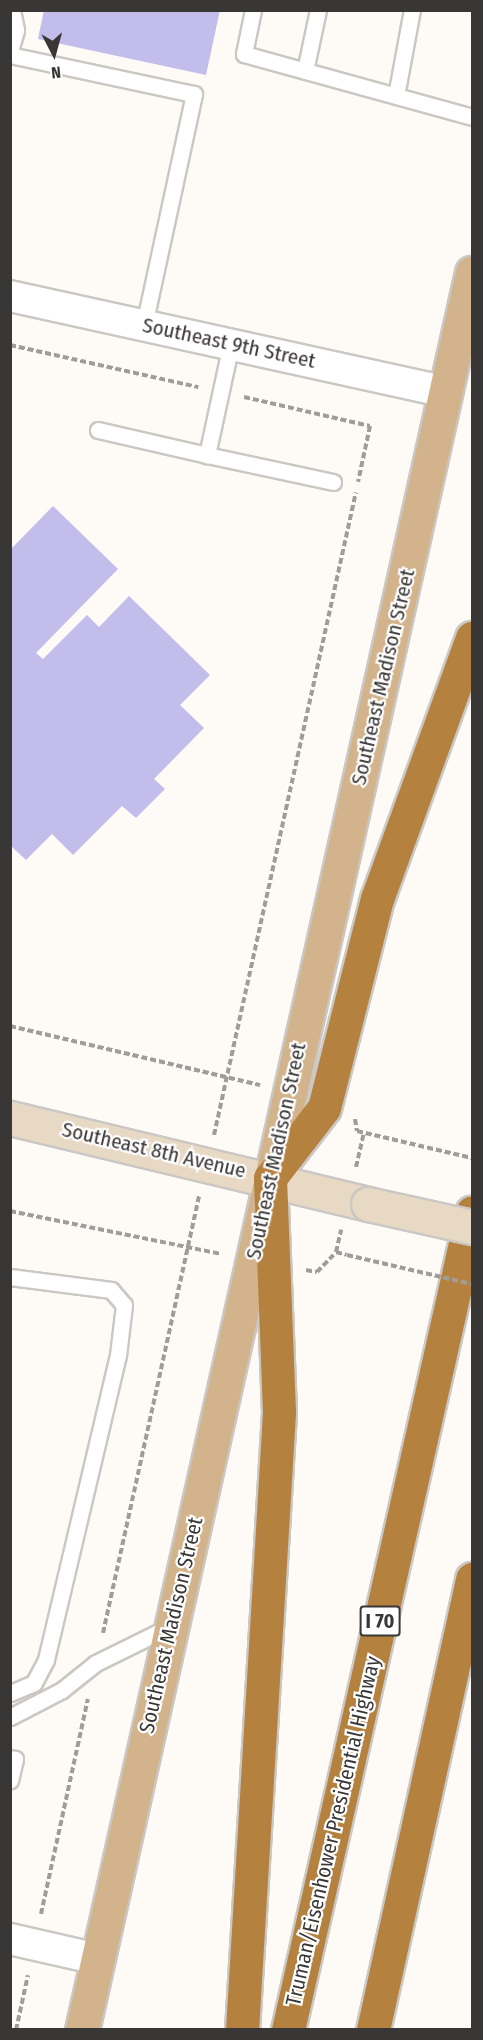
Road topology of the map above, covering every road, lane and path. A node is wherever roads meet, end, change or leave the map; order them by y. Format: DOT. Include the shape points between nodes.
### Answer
graph roads {
  1 [pos="12,10"];
  2 [pos="253,10"];
  3 [pos="318,10"];
  4 [pos="412,10"];
  5 [pos="10,53"];
  6 [pos="305,71"];
  7 [pos="396,96"];
  8 [pos="472,117"];
  9 [pos="472,273"];
  10 [pos="10,296"];
  11 [pos="144,325"];
  12 [pos="231,344"];
  13 [pos="10,345"];
  14 [pos="446,392"];
  15 [pos="222,393"];
  16 [pos="98,430"];
  17 [pos="207,454"];
  18 [pos="333,482"];
  19 [pos="472,638"];
  20 [pos="10,1026"];
  21 [pos="228,1073"];
  22 [pos="10,1118"];
  23 [pos="359,1120"];
  24 [pos="472,1158"];
  25 [pos="208,1161"];
  26 [pos="270,1178"];
  27 [pos="10,1211"];
  28 [pos="472,1212"];
  29 [pos="472,1227"];
  30 [pos="187,1248"];
  31 [pos="263,1262"];
  32 [pos="10,1278"];
  33 [pos="472,1284"];
  34 [pos="472,1579"];
  35 [pos="171,1626"];
  36 [pos="96,1663"];
  37 [pos="10,1693"];
  38 [pos="10,1717"];
  39 [pos="10,1758"];
  40 [pos="10,1780"];
  41 [pos="23,1942"];
  42 [pos="97,1959"];
  43 [pos="16,2030"];
  44 [pos="82,2030"];
  45 [pos="242,2030"];
  46 [pos="288,2030"];
  47 [pos="373,2030"];
  1 -- 5 [label="lane" via="16,30"];
  2 -- 6 [label="lane" via="244,54"];
  3 -- 6 [label="lane"];
  4 -- 7 [label="lane"];
  5 -- 11 [label="lane" via="194,94"];
  6 -- 7 [label="lane"];
  7 -- 8 [label="lane"];
  9 -- 14 [label="main road, Southeast Madison Street"];
  10 -- 11 [label="street, Southeast 9th Street"];
  11 -- 12 [label="street, Southeast 9th Street"];
  12 -- 14 [label="street, Southeast 9th Street"];
  12 -- 15 [label="lane"];
  13 -- 15 [label="path"];
  14 -- 26 [label="main road, Southeast Madison Street"];
  15 -- 17 [label="lane"];
  15 -- 21 [label="path" via="370,426"];
  16 -- 17 [label="lane"];
  17 -- 18 [label="lane"];
  19 -- 26 [label="highway" via="377,899 324,1108"];
  20 -- 21 [label="path"];
  21 -- 25 [label="path"];
  22 -- 25 [label="street, Southeast 8th Avenue"];
  23 -- 24 [label="path" via="357,1131"];
  25 -- 26 [label="street, Southeast 8th Avenue"];
  25 -- 30 [label="path"];
  26 -- 29 [label="street, Southeast 8th Avenue, bridge"];
  26 -- 31 [label="highway"];
  27 -- 30 [label="path"];
  28 -- 46 [label="highway, Truman/Eisenhower Presidential Highway / I 70"];
  30 -- 31 [label="path"];
  30 -- 36 [label="path"];
  31 -- 33 [label="path, bridge" via="317,1272 336,1252"];
  31 -- 35 [label="main road, Southeast Madison Street"];
  31 -- 45 [label="highway" via="279,1412"];
  32 -- 37 [label="lane" via="111,1290 124,1305 118,1355 46,1660 34,1683"];
  34 -- 47 [label="highway"];
  35 -- 36 [label="lane"];
  35 -- 42 [label="main road, Southeast Madison Street"];
  36 -- 38 [label="lane" via="62,1690"];
  36 -- 41 [label="path"];
  39 -- 40 [label="lane" via="15,1759"];
  41 -- 42 [label="street"];
  41 -- 43 [label="path"];
  42 -- 44 [label="main road, Southeast Madison Street"];
}
